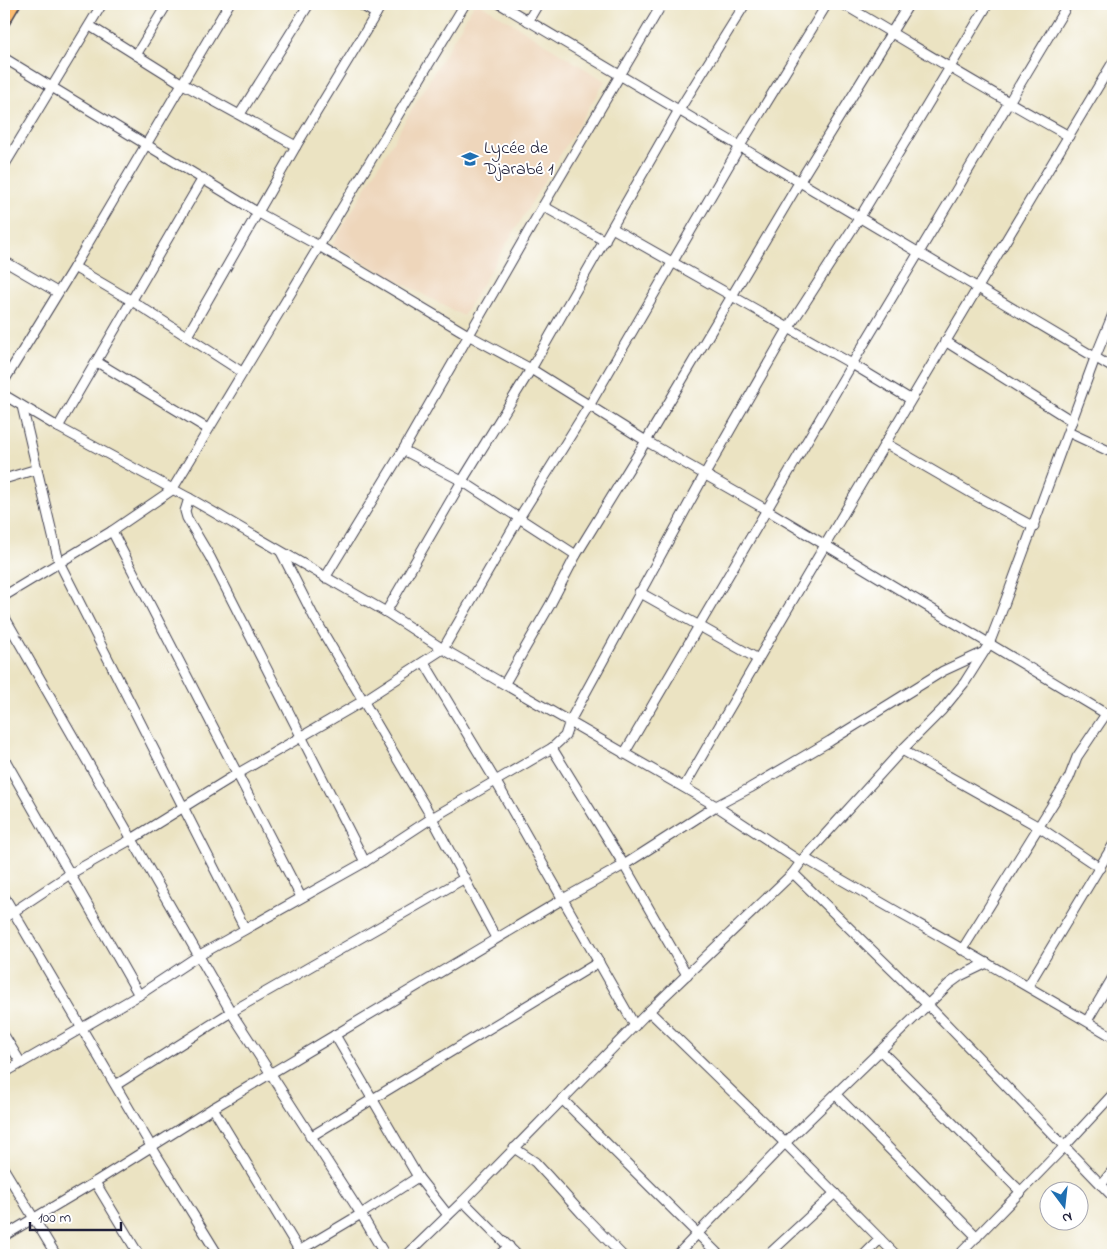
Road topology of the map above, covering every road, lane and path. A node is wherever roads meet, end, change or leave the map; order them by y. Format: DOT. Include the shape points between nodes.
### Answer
graph roads {
  1 [pos="14,4"];
  2 [pos="102,4"];
  3 [pos="167,4"];
  4 [pos="229,4"];
  5 [pos="309,4"];
  6 [pos="360,4"];
  7 [pos="382,4"];
  8 [pos="465,4"];
  9 [pos="500,4"];
  10 [pos="538,4"];
  11 [pos="662,4"];
  12 [pos="745,4"];
  13 [pos="827,4"];
  14 [pos="843,4"];
  15 [pos="909,4"];
  16 [pos="988,4"];
  17 [pos="1068,4"];
  18 [pos="376,14"];
  19 [pos="4,21"];
  20 [pos="528,21"];
  21 [pos="90,26"];
  22 [pos="892,32"];
  23 [pos="136,55"];
  24 [pos="4,58"];
  25 [pos="1113,62"];
  26 [pos="950,66"];
  27 [pos="621,76"];
  28 [pos="182,83"];
  29 [pos="50,87"];
  30 [pos="1008,103"];
  31 [pos="679,110"];
  32 [pos="240,114"];
  33 [pos="1069,136"];
  34 [pos="146,143"];
  35 [pos="296,146"];
  36 [pos="740,146"];
  37 [pos="4,166"];
  38 [pos="203,178"];
  39 [pos="800,181"];
  40 [pos="543,206"];
  41 [pos="258,212"];
  42 [pos="860,217"];
  43 [pos="612,228"];
  44 [pos="605,240"];
  45 [pos="319,246"];
  46 [pos="920,252"];
  47 [pos="4,261"];
  48 [pos="673,263"];
  49 [pos="74,267"];
  50 [pos="978,286"];
  51 [pos="57,292"];
  52 [pos="733,296"];
  53 [pos="132,301"];
  54 [pos="1113,314"];
  55 [pos="788,329"];
  56 [pos="187,336"];
  57 [pos="470,336"];
  58 [pos="945,341"];
  59 [pos="1095,358"];
  60 [pos="96,362"];
  61 [pos="852,364"];
  62 [pos="1113,368"];
  63 [pos="531,369"];
  64 [pos="242,372"];
  65 [pos="4,381"];
  66 [pos="4,395"];
  67 [pos="910,399"];
  68 [pos="22,406"];
  69 [pos="589,406"];
  70 [pos="1072,421"];
  71 [pos="58,427"];
  72 [pos="208,429"];
  73 [pos="1068,432"];
  74 [pos="646,441"];
  75 [pos="885,443"];
  76 [pos="403,450"];
  77 [pos="1113,453"];
  78 [pos="37,469"];
  79 [pos="705,474"];
  80 [pos="4,479"];
  81 [pos="462,481"];
  82 [pos="172,490"];
  83 [pos="189,498"];
  84 [pos="766,510"];
  85 [pos="518,518"];
  86 [pos="1034,527"];
  87 [pos="112,531"];
  88 [pos="824,544"];
  89 [pos="280,552"];
  90 [pos="576,555"];
  91 [pos="58,562"];
  92 [pos="325,578"];
  93 [pos="640,592"];
  94 [pos="4,596"];
  95 [pos="386,612"];
  96 [pos="4,616"];
  97 [pos="698,626"];
  98 [pos="989,644"];
  99 [pos="443,649"];
  100 [pos="982,654"];
  101 [pos="758,659"];
  102 [pos="424,662"];
  103 [pos="505,683"];
  104 [pos="363,701"];
  105 [pos="1110,716"];
  106 [pos="570,721"];
  107 [pos="302,736"];
  108 [pos="552,748"];
  109 [pos="902,750"];
  110 [pos="624,754"];
  111 [pos="4,758"];
  112 [pos="237,774"];
  113 [pos="495,780"];
  114 [pos="684,787"];
  115 [pos="716,806"];
  116 [pos="183,808"];
  117 [pos="432,818"];
  118 [pos="1039,827"];
  119 [pos="132,839"];
  120 [pos="1113,845"];
  121 [pos="802,860"];
  122 [pos="365,862"];
  123 [pos="624,865"];
  124 [pos="1100,868"];
  125 [pos="793,873"];
  126 [pos="70,874"];
  127 [pos="464,878"];
  128 [pos="4,896"];
  129 [pos="300,898"];
  130 [pos="563,899"];
  131 [pos="14,912"];
  132 [pos="4,918"];
  133 [pos="244,930"];
  134 [pos="496,938"];
  135 [pos="962,950"];
  136 [pos="198,956"];
  137 [pos="599,962"];
  138 [pos="987,963"];
  139 [pos="687,975"];
  140 [pos="1113,977"];
  141 [pos="1028,986"];
  142 [pos="139,995"];
  143 [pos="928,1005"];
  144 [pos="649,1011"];
  145 [pos="231,1012"];
  146 [pos="1087,1022"];
  147 [pos="635,1026"];
  148 [pos="82,1028"];
  149 [pos="4,1034"];
  150 [pos="335,1034"];
  151 [pos="1113,1037"];
  152 [pos="882,1051"];
  153 [pos="21,1063"];
  154 [pos="4,1073"];
  155 [pos="270,1074"];
  156 [pos="116,1085"];
  157 [pos="1113,1094"];
  158 [pos="836,1096"];
  159 [pos="562,1099"];
  160 [pos="372,1100"];
  161 [pos="213,1108"];
  162 [pos="310,1137"];
  163 [pos="785,1143"];
  164 [pos="151,1146"];
  165 [pos="1064,1147"];
  166 [pos="514,1148"];
  167 [pos="4,1169"];
  168 [pos="1113,1170"];
  169 [pos="418,1178"];
  170 [pos="95,1182"];
  171 [pos="1101,1185"];
  172 [pos="1021,1192"];
  173 [pos="835,1193"];
  174 [pos="1113,1197"];
  175 [pos="463,1201"];
  176 [pos="1113,1207"];
  177 [pos="361,1214"];
  178 [pos="448,1215"];
  179 [pos="33,1218"];
  180 [pos="698,1234"];
  181 [pos="4,1236"];
  182 [pos="977,1237"];
  183 [pos="880,1239"];
  184 [pos="509,1246"];
  185 [pos="298,1254"];
  186 [pos="56,1255"];
  187 [pos="139,1255"];
  188 [pos="218,1255"];
  189 [pos="385,1255"];
  190 [pos="407,1255"];
  191 [pos="499,1255"];
  192 [pos="517,1255"];
  193 [pos="622,1255"];
  194 [pos="677,1255"];
  195 [pos="719,1255"];
  196 [pos="768,1255"];
  197 [pos="864,1255"];
  198 [pos="896,1255"];
  199 [pos="959,1255"];
  1 -- 19 [label="main road"];
  2 -- 21 [label="street"];
  3 -- 23 [label="street"];
  4 -- 28 [label="street"];
  5 -- 32 [label="street"];
  6 -- 18 [label="street"];
  7 -- 18 [label="street"];
  8 -- 45 [label="street"];
  9 -- 20 [label="street"];
  10 -- 20 [label="street"];
  11 -- 27 [label="street"];
  12 -- 31 [label="street"];
  13 -- 36 [label="street"];
  14 -- 22 [label="street"];
  15 -- 22 [label="street"];
  16 -- 26 [label="street"];
  17 -- 30 [label="street"];
  18 -- 35 [label="street"];
  20 -- 27 [label="street"];
  21 -- 23 [label="street"];
  21 -- 29 [label="street"];
  22 -- 26 [label="street"];
  22 -- 39 [label="street"];
  23 -- 28 [label="street"];
  24 -- 29 [label="street"];
  25 -- 33 [label="street"];
  26 -- 30 [label="street"];
  26 -- 42 [label="street"];
  27 -- 31 [label="street"];
  27 -- 40 [label="street"];
  28 -- 32 [label="street"];
  28 -- 34 [label="street"];
  29 -- 34 [label="street"];
  29 -- 37 [label="street"];
  30 -- 33 [label="street"];
  30 -- 46 [label="street"];
  31 -- 36 [label="street"];
  31 -- 43 [label="street"];
  32 -- 35 [label="street"];
  33 -- 50 [label="street"];
  34 -- 38 [label="street"];
  34 -- 49 [label="street"];
  35 -- 41 [label="street"];
  36 -- 39 [label="street"];
  36 -- 48 [label="street"];
  38 -- 41 [label="street"];
  38 -- 53 [label="street"];
  39 -- 42 [label="street"];
  39 -- 52 [label="street"];
  40 -- 44 [label="street"];
  40 -- 57 [label="street"];
  41 -- 45 [label="street"];
  41 -- 56 [label="street"];
  42 -- 46 [label="street"];
  42 -- 55 [label="street"];
  43 -- 44 [label="street"];
  43 -- 48 [label="street"];
  44 -- 63 [label="street"];
  45 -- 57 [label="street"];
  45 -- 64 [label="street"];
  46 -- 50 [label="street"];
  46 -- 61 [label="street"];
  47 -- 51 [label="street"];
  48 -- 52 [label="street"];
  48 -- 69 [label="street"];
  49 -- 51 [label="street"];
  49 -- 53 [label="street"];
  50 -- 58 [label="street"];
  50 -- 59 [label="street"];
  51 -- 65 [label="street"];
  52 -- 55 [label="street"];
  52 -- 74 [label="street"];
  53 -- 56 [label="street"];
  53 -- 60 [label="street"];
  54 -- 59 [label="street"];
  55 -- 61 [label="street"];
  55 -- 79 [label="street"];
  56 -- 64 [label="street"];
  57 -- 63 [label="street"];
  57 -- 76 [label="street"];
  58 -- 67 [label="street"];
  58 -- 70 [label="street"];
  59 -- 62 [label="street"];
  59 -- 70 [label="street"];
  60 -- 71 [label="street"];
  60 -- 72 [label="street"];
  61 -- 67 [label="street"];
  61 -- 84 [label="street"];
  63 -- 69 [label="street"];
  63 -- 81 [label="street"];
  64 -- 72 [label="street"];
  66 -- 68 [label="street"];
  67 -- 75 [label="street"];
  68 -- 71 [label="street"];
  68 -- 78 [label="street"];
  69 -- 74 [label="street"];
  69 -- 85 [label="street"];
  70 -- 73 [label="street"];
  71 -- 82 [label="street"];
  72 -- 82 [label="street"];
  73 -- 77 [label="street"];
  73 -- 86 [label="street"];
  74 -- 79 [label="street"];
  74 -- 90 [label="street"];
  75 -- 86 [label="street"];
  75 -- 88 [label="street"];
  76 -- 81 [label="street"];
  76 -- 92 [label="street"];
  78 -- 80 [label="street"];
  78 -- 91 [label="street"];
  79 -- 84 [label="street"];
  79 -- 93 [label="street"];
  81 -- 85 [label="street"];
  81 -- 95 [label="street"];
  82 -- 83 [label="street"];
  82 -- 87 [label="street"];
  83 -- 89 [label="street"];
  83 -- 107 [label="street" via="187,518"];
  84 -- 88 [label="street"];
  84 -- 97 [label="street"];
  85 -- 90 [label="street"];
  85 -- 99 [label="street"];
  86 -- 98 [label="street"];
  87 -- 91 [label="street"];
  87 -- 112 [label="street"];
  88 -- 98 [label="street"];
  88 -- 101 [label="street"];
  89 -- 92 [label="street"];
  89 -- 104 [label="street"];
  90 -- 103 [label="street"];
  91 -- 94 [label="street"];
  91 -- 116 [label="street"];
  92 -- 95 [label="street"];
  93 -- 97 [label="street"];
  93 -- 106 [label="street"];
  95 -- 99 [label="street"];
  96 -- 119 [label="street"];
  97 -- 101 [label="street"];
  97 -- 110 [label="street"];
  98 -- 100 [label="street"];
  98 -- 105 [label="street"];
  99 -- 102 [label="street"];
  99 -- 103 [label="street"];
  100 -- 109 [label="street" via="942,710"];
  100 -- 115 [label="street" via="943,671 804,757"];
  101 -- 114 [label="street"];
  102 -- 104 [label="street"];
  102 -- 113 [label="street"];
  103 -- 106 [label="street"];
  104 -- 107 [label="street"];
  104 -- 117 [label="street"];
  105 -- 118 [label="street" via="1077,757 1069,778"];
  106 -- 108 [label="street" via="565,736"];
  106 -- 110 [label="street"];
  107 -- 112 [label="street"];
  107 -- 122 [label="street"];
  108 -- 113 [label="street"];
  108 -- 123 [label="street"];
  109 -- 118 [label="street"];
  109 -- 121 [label="street"];
  110 -- 114 [label="street"];
  111 -- 126 [label="street"];
  112 -- 116 [label="street"];
  112 -- 129 [label="street"];
  113 -- 117 [label="street"];
  113 -- 130 [label="street"];
  114 -- 115 [label="street"];
  115 -- 121 [label="street"];
  115 -- 123 [label="street"];
  116 -- 119 [label="street"];
  116 -- 133 [label="street"];
  117 -- 122 [label="street"];
  117 -- 127 [label="street"];
  118 -- 124 [label="street"];
  118 -- 135 [label="street"];
  119 -- 126 [label="street"];
  119 -- 136 [label="street"];
  120 -- 124 [label="street"];
  121 -- 125 [label="street"];
  121 -- 135 [label="street"];
  122 -- 129 [label="street"];
  123 -- 130 [label="street"];
  123 -- 139 [label="street"];
  124 -- 141 [label="street"];
  125 -- 139 [label="street"];
  125 -- 143 [label="street"];
  126 -- 131 [label="street"];
  126 -- 142 [label="street"];
  127 -- 134 [label="street"];
  127 -- 145 [label="street"];
  128 -- 131 [label="street"];
  129 -- 133 [label="street"];
  130 -- 134 [label="street"];
  130 -- 137 [label="street"];
  131 -- 132 [label="street"];
  131 -- 148 [label="street"];
  133 -- 136 [label="street"];
  134 -- 150 [label="street"];
  135 -- 138 [label="street"];
  136 -- 142 [label="street"];
  136 -- 145 [label="street"];
  137 -- 147 [label="street"];
  137 -- 160 [label="street"];
  138 -- 141 [label="street"];
  138 -- 143 [label="street" via="960,976"];
  139 -- 144 [label="street"];
  140 -- 146 [label="street"];
  141 -- 146 [label="street"];
  142 -- 148 [label="street"];
  143 -- 152 [label="street"];
  143 -- 165 [label="street"];
  144 -- 147 [label="street"];
  144 -- 163 [label="street"];
  145 -- 155 [label="street"];
  145 -- 156 [label="street"];
  146 -- 151 [label="street"];
  147 -- 159 [label="street"];
  148 -- 153 [label="street"];
  148 -- 156 [label="street"];
  149 -- 153 [label="street"];
  150 -- 155 [label="street"];
  150 -- 160 [label="street"];
  152 -- 158 [label="street"];
  152 -- 172 [label="street"];
  153 -- 154 [label="street"];
  155 -- 161 [label="street"];
  155 -- 162 [label="street"];
  156 -- 164 [label="street"];
  157 -- 165 [label="street"];
  158 -- 163 [label="street"];
  158 -- 182 [label="street"];
  159 -- 166 [label="street"];
  159 -- 180 [label="street"];
  160 -- 162 [label="street"];
  160 -- 169 [label="street"];
  161 -- 164 [label="street"];
  161 -- 185 [label="street"];
  162 -- 177 [label="street"];
  163 -- 173 [label="street"];
  163 -- 180 [label="street"];
  164 -- 170 [label="street"];
  164 -- 188 [label="street"];
  165 -- 171 [label="street"];
  165 -- 172 [label="street"];
  166 -- 175 [label="street"];
  166 -- 193 [label="street" via="535,1162"];
  167 -- 179 [label="street"];
  168 -- 171 [label="street"];
  169 -- 177 [label="street"];
  169 -- 178 [label="street"];
  170 -- 179 [label="street"];
  170 -- 187 [label="street"];
  171 -- 174 [label="street"];
  172 -- 182 [label="street"];
  173 -- 183 [label="street"];
  173 -- 196 [label="street"];
  174 -- 176 [label="street"];
  175 -- 178 [label="street"];
  175 -- 184 [label="street"];
  177 -- 185 [label="street"];
  177 -- 189 [label="street"];
  178 -- 190 [label="street"];
  179 -- 181 [label="street"];
  179 -- 186 [label="street"];
  180 -- 194 [label="street"];
  180 -- 195 [label="street"];
  182 -- 199 [label="street"];
  183 -- 197 [label="street"];
  183 -- 198 [label="street"];
  184 -- 191 [label="street"];
  184 -- 192 [label="street"];
}
